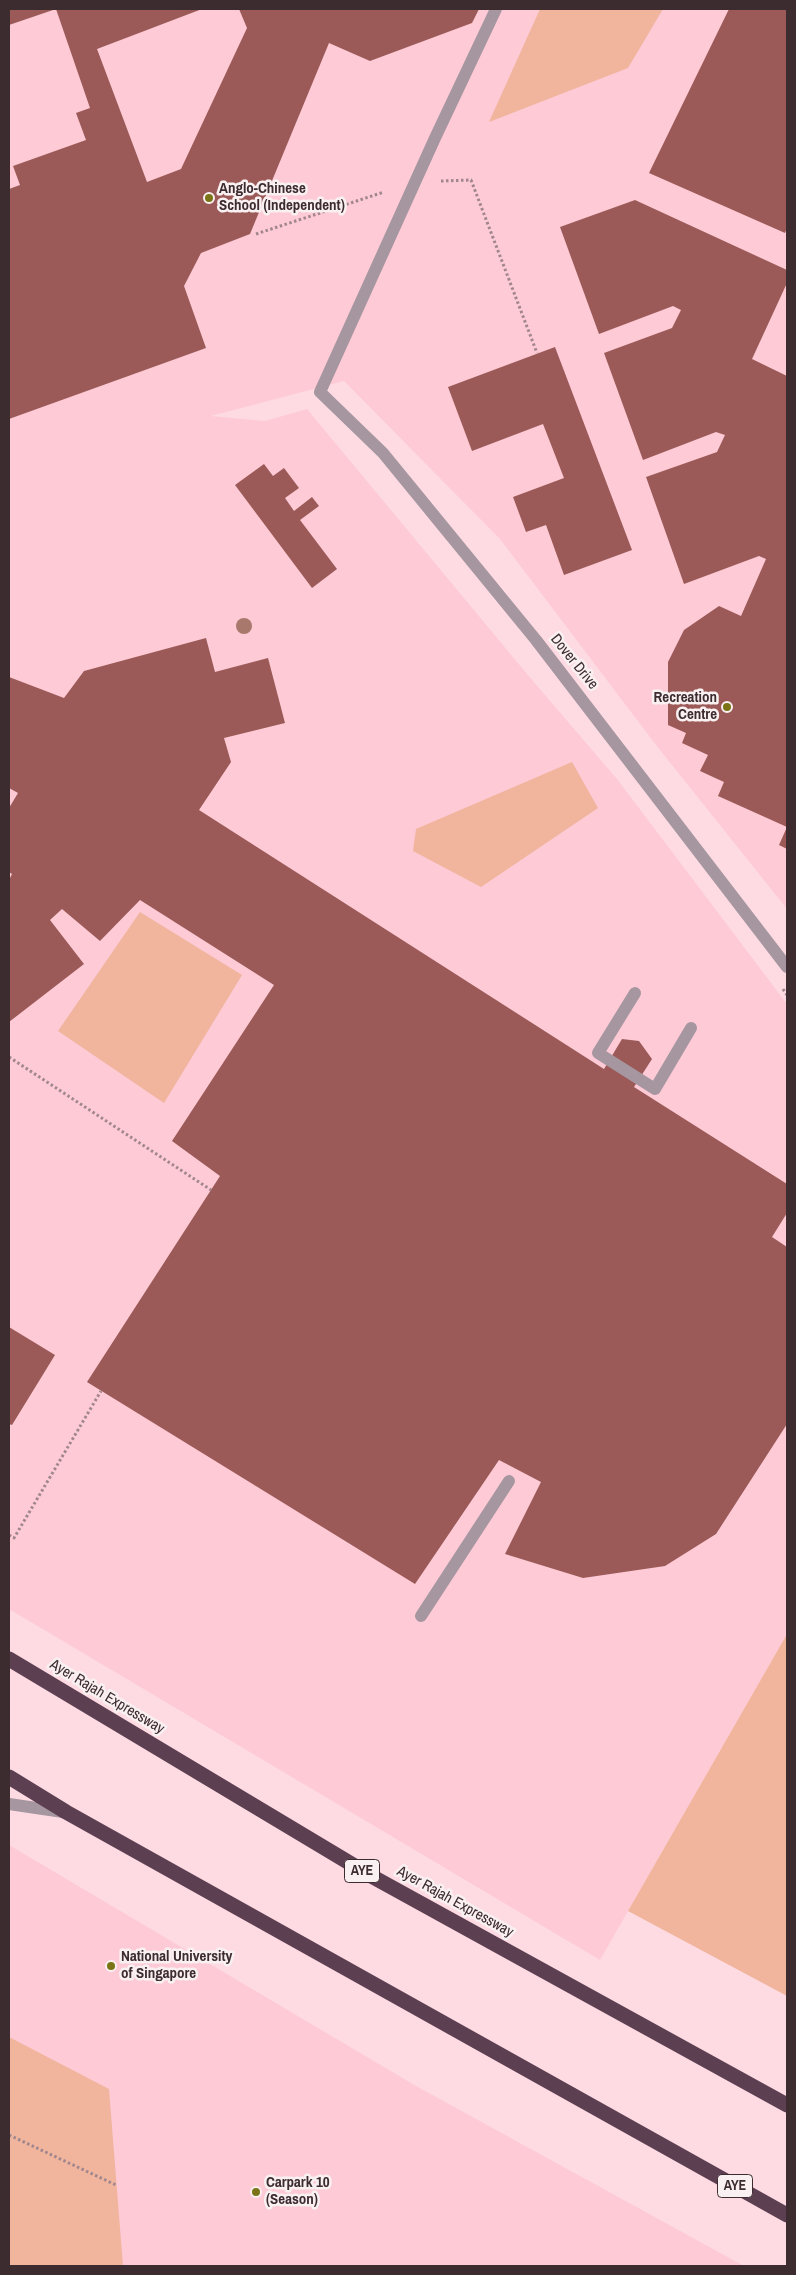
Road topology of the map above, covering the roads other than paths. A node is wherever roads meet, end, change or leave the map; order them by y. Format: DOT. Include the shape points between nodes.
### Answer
graph roads {
  1 [pos="496,9"];
  2 [pos="787,967"];
  3 [pos="636,993"];
  4 [pos="691,1028"];
  5 [pos="509,1481"];
  6 [pos="421,1616"];
  7 [pos="9,1659"];
  8 [pos="9,1777"];
  9 [pos="9,1804"];
  10 [pos="66,1812"];
  11 [pos="787,2105"];
  12 [pos="787,2215"];
  1 -- 2 [label="lane, Dover Drive" via="320,392 382,453 513,612"];
  3 -- 4 [label="lane" via="598,1053 655,1089"];
  5 -- 6 [label="lane"];
  7 -- 11 [label="highway, Ayer Rajah Expressway / AYE" via="373,1878"];
  8 -- 10 [label="highway, AYE"];
  9 -- 10 [label="lane"];
  10 -- 12 [label="highway, AYE"];
}
